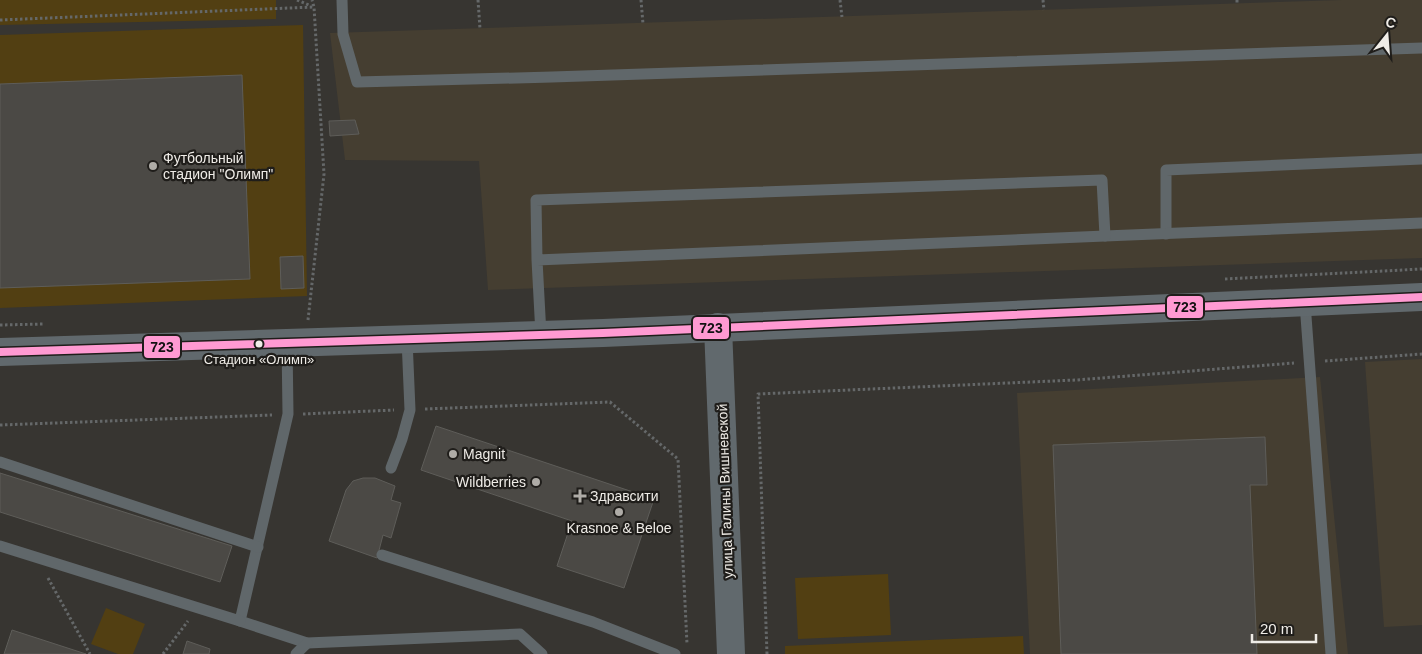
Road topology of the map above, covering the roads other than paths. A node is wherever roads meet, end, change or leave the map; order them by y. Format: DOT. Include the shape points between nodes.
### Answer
graph roads {
  1 [pos="342,0"];
  2 [pos="1422,48"];
  3 [pos="1422,159"];
  4 [pos="1422,223"];
  5 [pos="1166,234"];
  6 [pos="1105,236"];
  7 [pos="537,260"];
  8 [pos="1422,297"];
  9 [pos="1305,304"];
  10 [pos="718,327"];
  11 [pos="541,335"];
  12 [pos="408,339"];
  13 [pos="287,342"];
  14 [pos="0,352"];
  15 [pos="0,462"];
  16 [pos="391,468"];
  17 [pos="0,546"];
  18 [pos="258,547"];
  19 [pos="382,555"];
  20 [pos="240,621"];
  21 [pos="307,643"];
  22 [pos="296,654"];
  23 [pos="542,654"];
  24 [pos="675,654"];
  25 [pos="731,654"];
  26 [pos="1331,654"];
  1 -- 2 [label="lane" via="343,34 357,82"];
  3 -- 5 [label="lane" via="1166,170"];
  4 -- 5 [label="lane"];
  5 -- 6 [label="lane"];
  6 -- 7 [label="lane"];
  6 -- 7 [label="lane" via="1102,180 536,200"];
  7 -- 11 [label="lane"];
  8 -- 9 [label="street"];
  9 -- 10 [label="street"];
  9 -- 26 [label="lane"];
  10 -- 11 [label="street"];
  10 -- 25 [label="street, улица Галины Вишневской"];
  11 -- 12 [label="street"];
  12 -- 13 [label="street"];
  12 -- 16 [label="lane" via="410,410"];
  13 -- 14 [label="street"];
  13 -- 18 [label="lane" via="288,414"];
  15 -- 18 [label="lane"];
  17 -- 20 [label="lane"];
  18 -- 20 [label="lane"];
  19 -- 24 [label="lane" via="593,622"];
  20 -- 21 [label="lane"];
  21 -- 22 [label="lane"];
  21 -- 23 [label="lane" via="520,634"];
}
